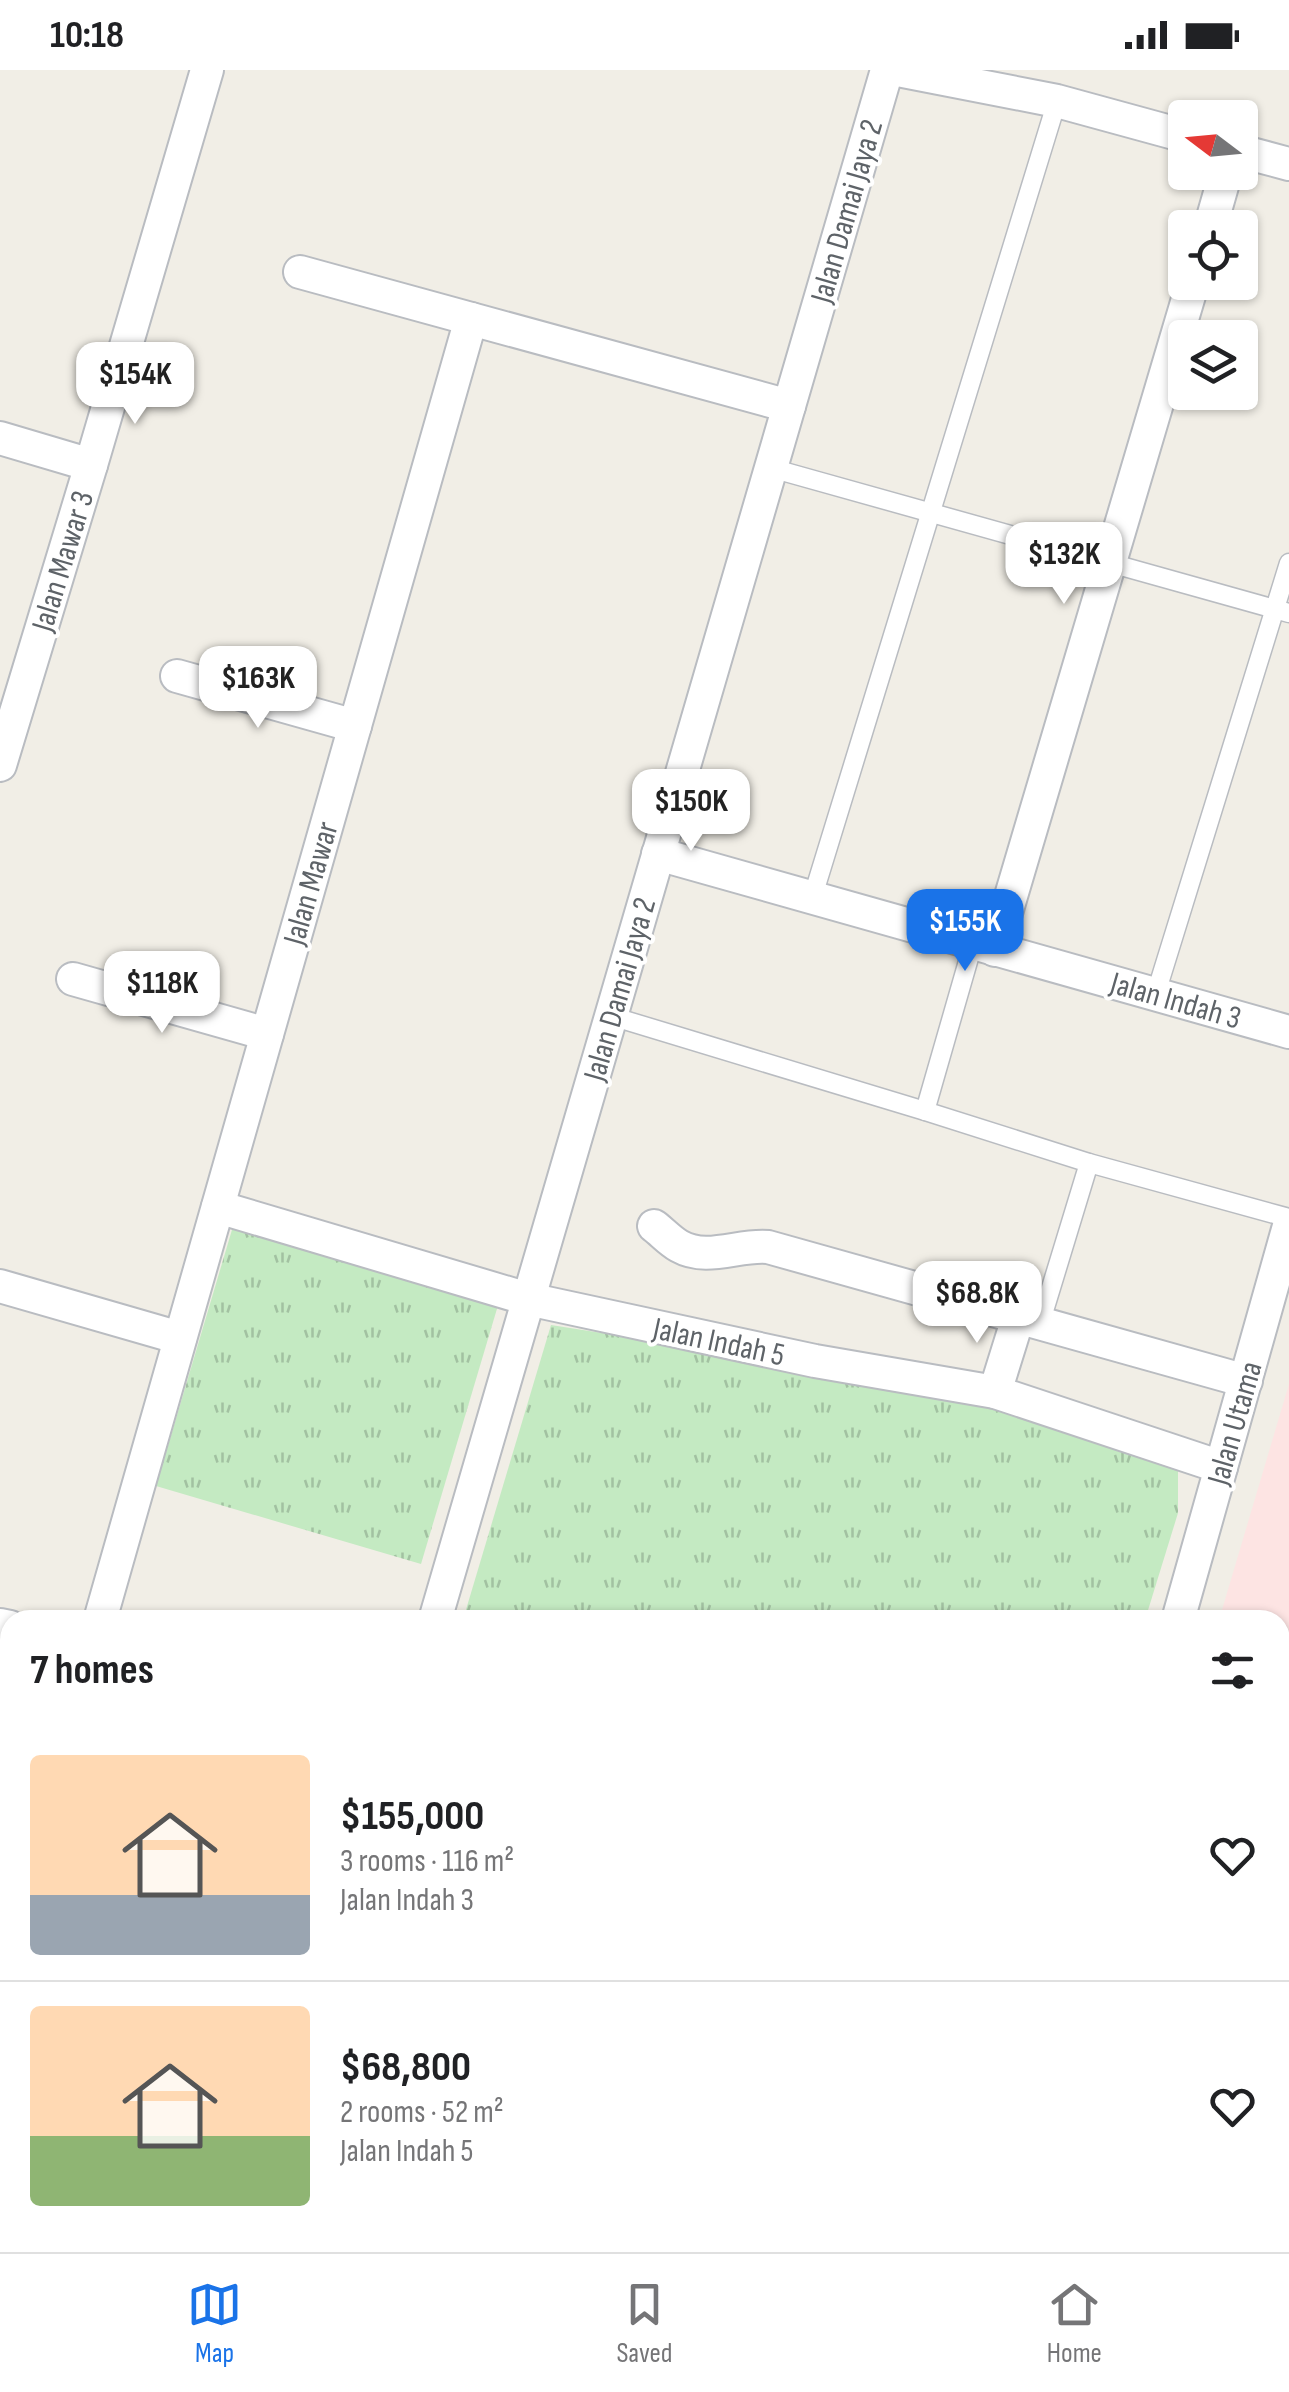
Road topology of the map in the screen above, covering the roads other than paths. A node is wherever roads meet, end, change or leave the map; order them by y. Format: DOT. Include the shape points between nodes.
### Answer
graph roads {
  1 [pos="207,70"];
  2 [pos="887,70"];
  3 [pos="898,70"];
  4 [pos="1056,101"];
  5 [pos="1168,131"];
  6 [pos="1258,152"];
  7 [pos="1287,155"];
  8 [pos="300,272"];
  9 [pos="1188,300"];
  10 [pos="471,319"];
  11 [pos="789,406"];
  12 [pos="0,438"];
  13 [pos="91,465"];
  14 [pos="770,468"];
  15 [pos="931,513"];
  16 [pos="1110,563"];
  17 [pos="1289,564"];
  18 [pos="1282,611"];
  19 [pos="177,676"];
  20 [pos="355,726"];
  21 [pos="0,764"];
  22 [pos="658,854"];
  23 [pos="812,899"];
  24 [pos="984,947"];
  25 [pos="73,978"];
  26 [pos="1156,994"];
  27 [pos="611,1016"];
  28 [pos="1289,1032"];
  29 [pos="267,1034"];
  30 [pos="925,1110"];
  31 [pos="1089,1163"];
  32 [pos="218,1208"];
  33 [pos="1289,1222"];
  34 [pos="654,1226"];
  35 [pos="0,1286"];
  36 [pos="528,1298"];
  37 [pos="1029,1321"];
  38 [pos="180,1338"];
  39 [pos="1246,1382"];
  40 [pos="995,1392"];
  41 [pos="1221,1467"];
  42 [pos="103,1610"];
  43 [pos="438,1610"];
  44 [pos="1181,1610"];
  1 -- 13 [label="street, Jalan Mawar 3"];
  2 -- 11 [label="street, Jalan Damai Jaya 2"];
  3 -- 4 [label="street"];
  4 -- 5 [label="street"];
  4 -- 15 [label="lane"];
  6 -- 7 [label="street"];
  8 -- 10 [label="street"];
  9 -- 16 [label="street"];
  10 -- 11 [label="street"];
  10 -- 20 [label="street, Jalan Mawar"];
  11 -- 14 [label="street, Jalan Damai Jaya 2"];
  12 -- 13 [label="street"];
  13 -- 21 [label="street, Jalan Mawar 3"];
  14 -- 15 [label="lane"];
  14 -- 22 [label="street, Jalan Damai Jaya 2"];
  15 -- 16 [label="lane"];
  15 -- 23 [label="lane"];
  16 -- 18 [label="lane"];
  16 -- 24 [label="street"];
  17 -- 18 [label="lane"];
  18 -- 26 [label="lane"];
  19 -- 20 [label="street"];
  20 -- 29 [label="street, Jalan Mawar"];
  22 -- 23 [label="street, Jalan Indah 3"];
  22 -- 27 [label="street, Jalan Damai Jaya 2"];
  23 -- 24 [label="street, Jalan Indah 3"];
  24 -- 26 [label="street, Jalan Indah 3"];
  24 -- 30 [label="lane"];
  25 -- 29 [label="street"];
  26 -- 28 [label="street, Jalan Indah 3"];
  27 -- 30 [label="lane"];
  27 -- 36 [label="street, Jalan Damai Jaya 2"];
  29 -- 32 [label="street, Jalan Mawar"];
  30 -- 31 [label="lane"];
  31 -- 33 [label="lane"];
  31 -- 37 [label="lane"];
  32 -- 36 [label="street, Jalan Indah 5"];
  32 -- 38 [label="street, Jalan Mawar"];
  33 -- 39 [label="street, Jalan Utama"];
  34 -- 37 [label="street" via="696,1252 768,1247"];
  35 -- 38 [label="street"];
  36 -- 40 [label="street, Jalan Indah 5"];
  36 -- 43 [label="street, Jalan Damai Jaya 2"];
  37 -- 39 [label="street"];
  37 -- 40 [label="street"];
  38 -- 42 [label="street, Jalan Mawar"];
  39 -- 41 [label="street, Jalan Utama"];
  40 -- 41 [label="street, Jalan Indah 5"];
  41 -- 44 [label="street, Jalan Utama"];
}
